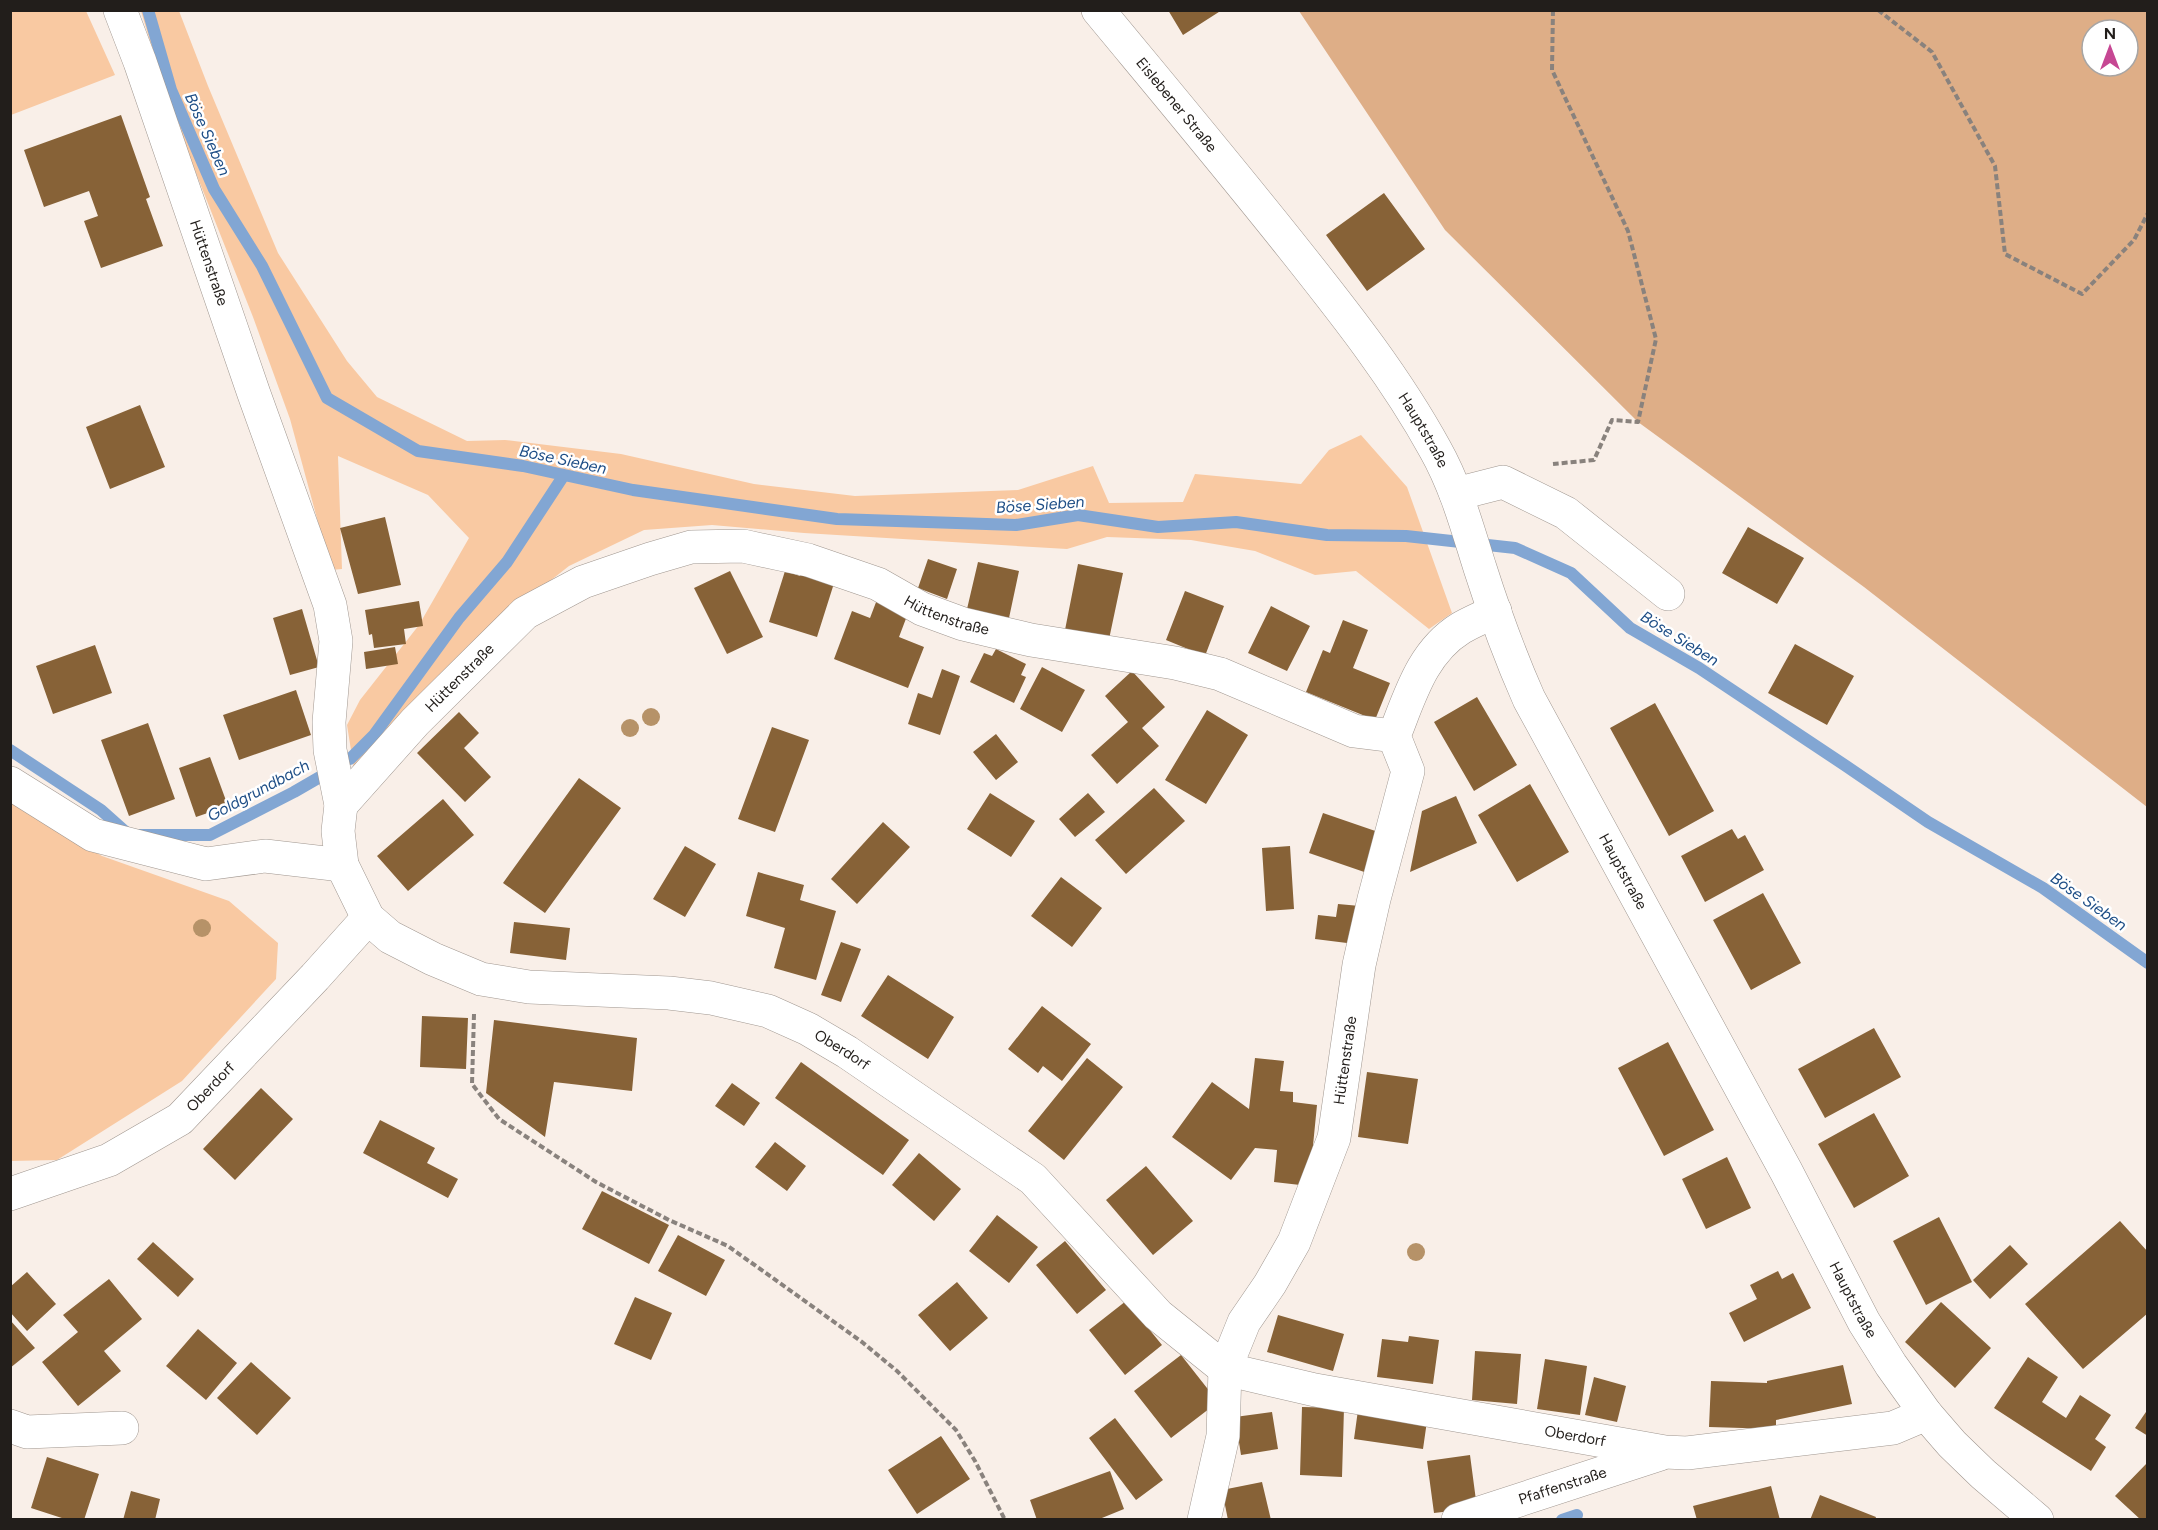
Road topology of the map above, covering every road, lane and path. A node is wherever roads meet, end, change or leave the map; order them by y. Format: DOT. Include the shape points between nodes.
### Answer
graph roads {
  1 [pos="120,10"];
  2 [pos="1098,10"];
  3 [pos="1553,10"];
  4 [pos="1878,10"];
  5 [pos="1254,199"];
  6 [pos="2148,213"];
  7 [pos="1542,466"];
  8 [pos="1460,505"];
  9 [pos="1668,594"];
  10 [pos="1495,611"];
  11 [pos="1394,736"];
  12 [pos="10,783"];
  13 [pos="341,805"];
  14 [pos="342,865"];
  15 [pos="368,918"];
  16 [pos="481,978"];
  17 [pos="10,1194"];
  18 [pos="1225,1369"];
  19 [pos="1926,1414"];
  20 [pos="10,1426"];
  21 [pos="122,1428"];
  22 [pos="1665,1452"];
  23 [pos="1005,1520"];
  24 [pos="1204,1520"];
  25 [pos="1458,1520"];
  26 [pos="2037,1520"];
  1 -- 13 [label="street, Hüttenstraße" via="330,605 336,641 330,750"];
  2 -- 5 [label="street, Eislebener Straße"];
  3 -- 7 [label="path" via="1552,70 1628,231 1656,339 1638,422 1612,420 1594,460"];
  4 -- 6 [label="path" via="1932,52 1995,166 2005,254 2082,294 2134,240"];
  5 -- 8 [label="street, Hauptstraße" via="1389,373 1437,451"];
  8 -- 9 [label="street" via="1503,482 1566,513"];
  8 -- 10 [label="street, Hauptstraße"];
  10 -- 11 [label="street" via="1463,627 1439,646 1419,673"];
  10 -- 19 [label="street, Hauptstraße" via="1509,653 1554,749 1864,1322"];
  11 -- 13 [label="street, Hüttenstraße" via="1354,731 1221,674 963,624 922,609 878,584 808,560 743,546 691,547 583,582 525,613 408,729"];
  11 -- 18 [label="street, Hüttenstraße" via="1408,771 1359,965 1334,1138 1294,1242 1244,1322"];
  12 -- 14 [label="street" via="93,835 206,864 265,856"];
  13 -- 14 [label="street, Oberdorf" via="338,831"];
  14 -- 15 [label="street, Oberdorf"];
  15 -- 16 [label="street, Oberdorf" via="390,937"];
  15 -- 17 [label="street, Oberdorf" via="180,1119 109,1160"];
  16 -- 18 [label="street, Oberdorf" via="529,987 711,998 768,1011 808,1029 848,1052 1033,1179 1158,1315"];
  16 -- 23 [label="path" via="475,997 472,1084 499,1119 596,1182 728,1246 862,1342 905,1378 956,1430"];
  18 -- 22 [label="street, Oberdorf" via="1315,1390"];
  18 -- 24 [label="street" via="1223,1436"];
  19 -- 22 [label="street, Oberdorf" via="1893,1428 1686,1453"];
  19 -- 26 [label="street, Hauptstraße" via="1983,1474"];
  20 -- 21 [label="street" via="27,1432"];
  22 -- 25 [label="street, Pfaffenstraße"];
}
